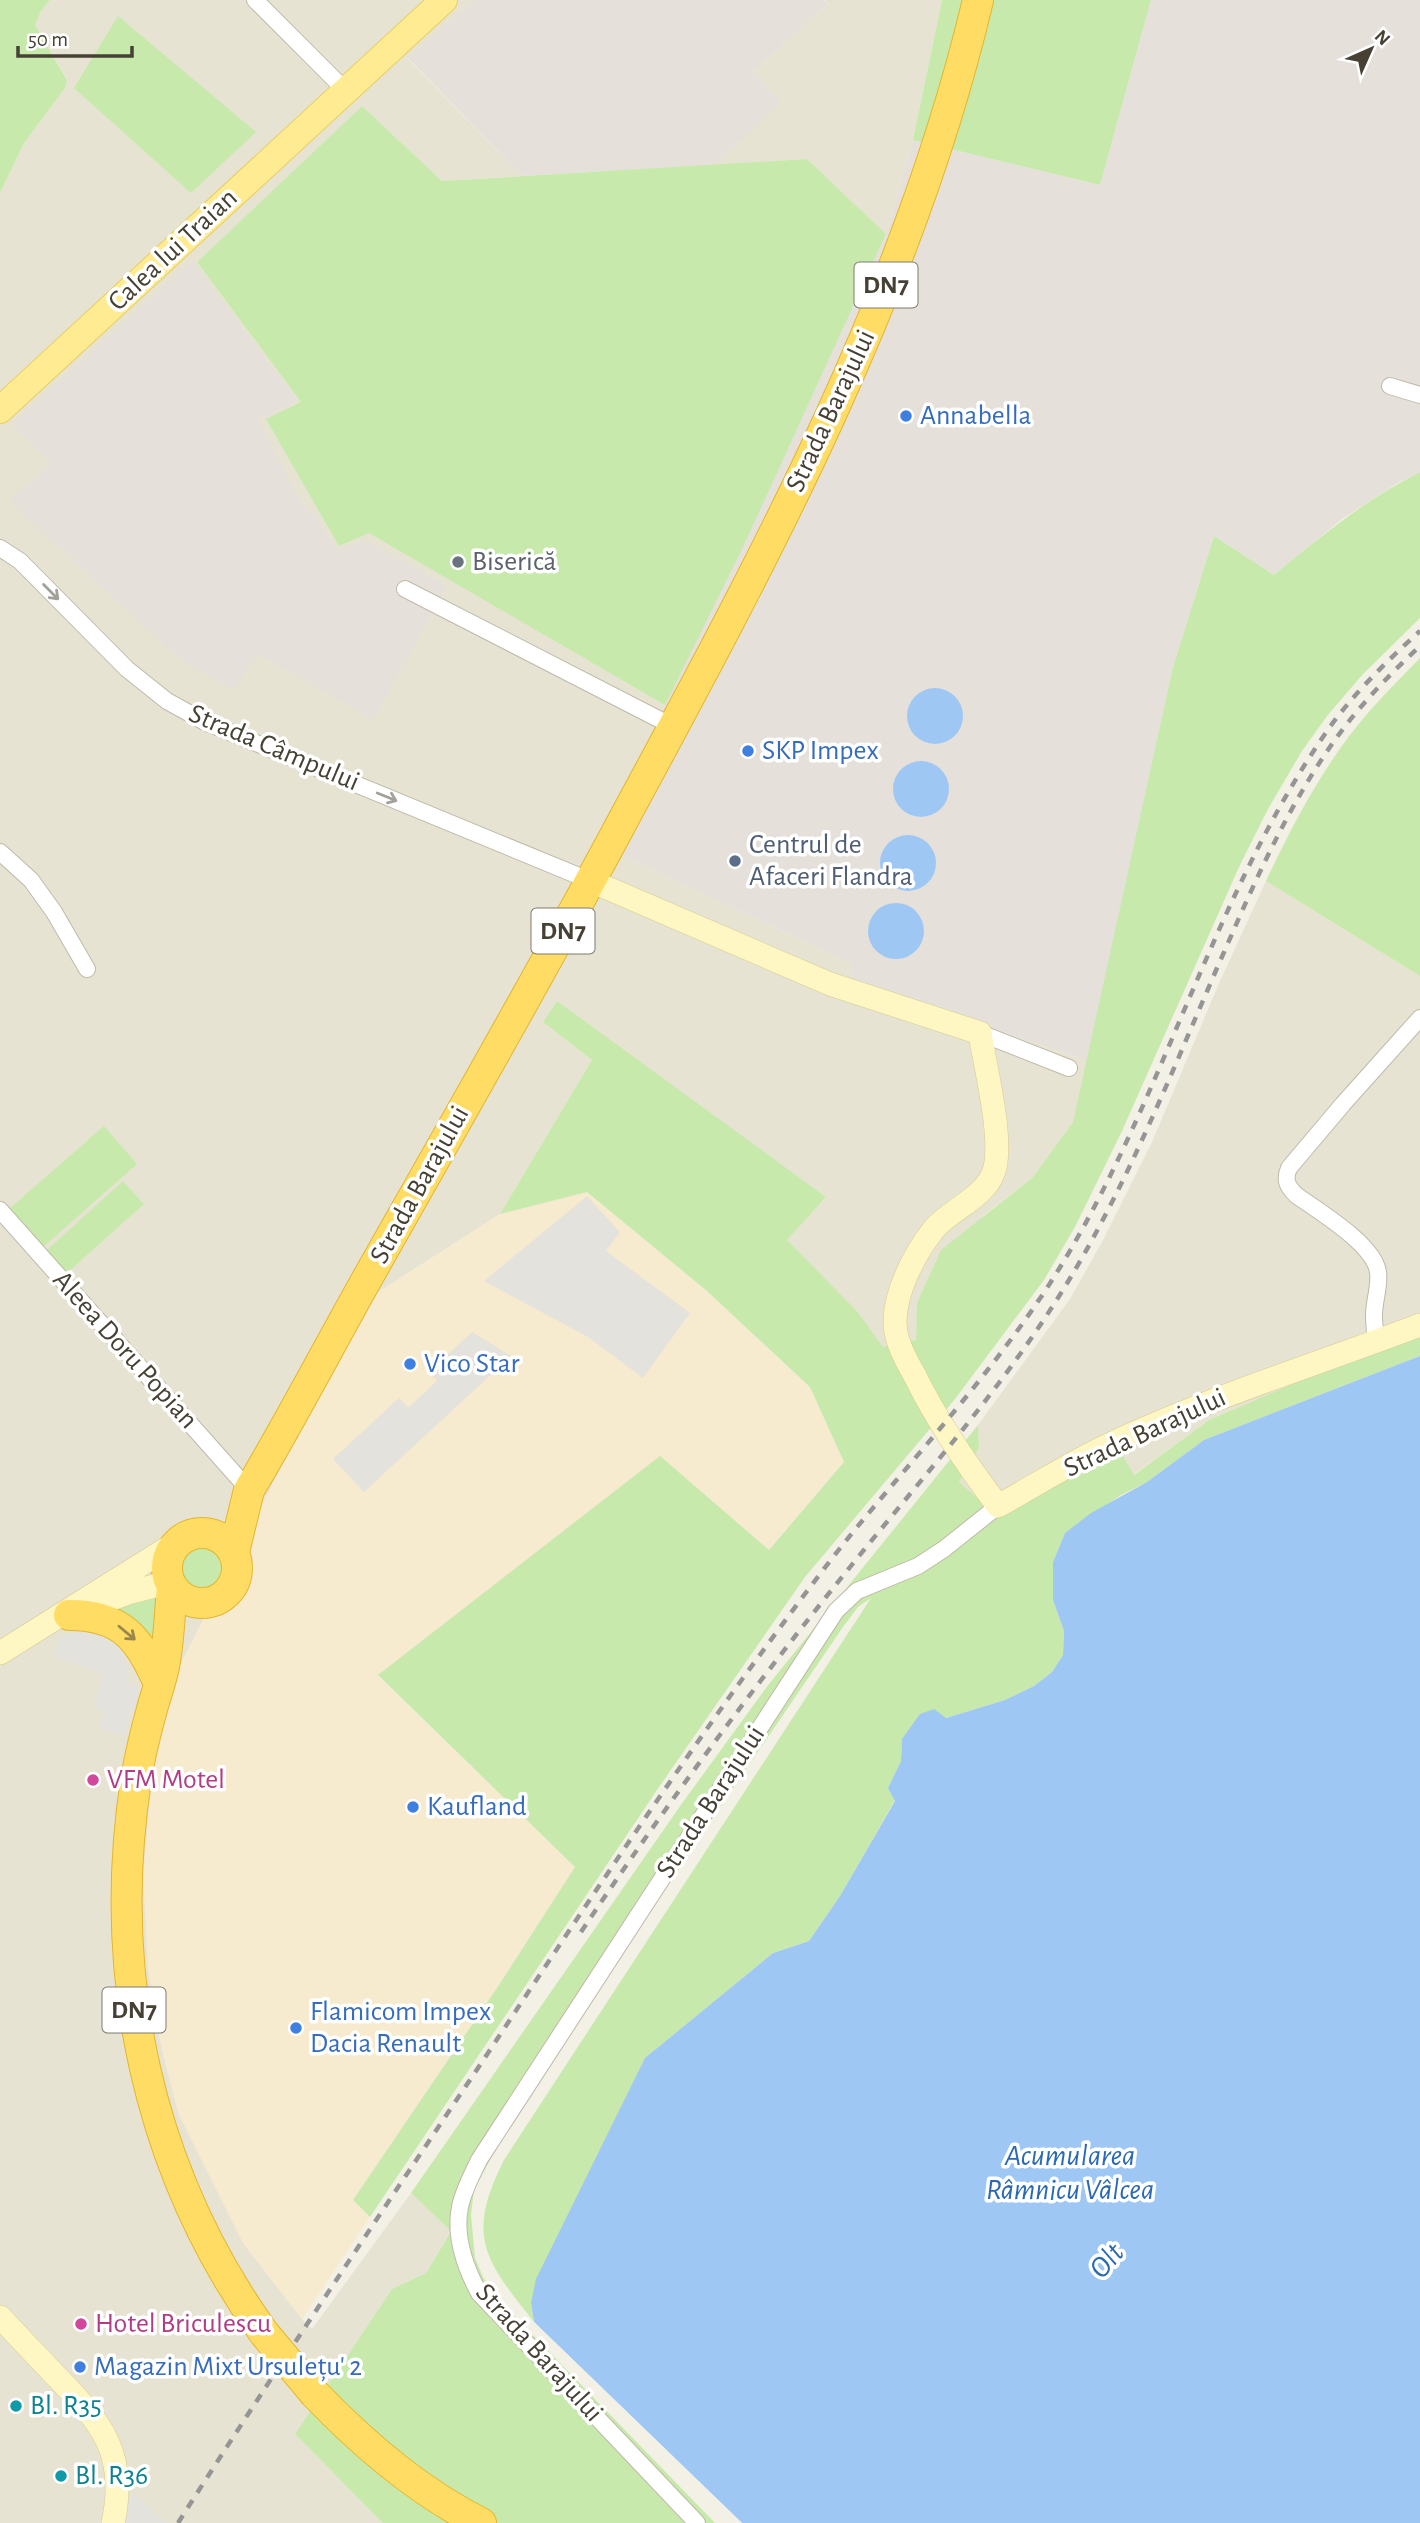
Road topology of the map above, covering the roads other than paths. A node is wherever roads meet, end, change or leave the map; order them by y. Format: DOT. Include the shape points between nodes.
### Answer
graph roads {
  1 [pos="255,0"];
  2 [pos="444,0"];
  3 [pos="978,0"];
  4 [pos="346,91"];
  5 [pos="1390,386"];
  6 [pos="1420,395"];
  7 [pos="0,410"];
  8 [pos="0,548"];
  9 [pos="405,589"];
  10 [pos="674,727"];
  11 [pos="0,852"];
  12 [pos="591,881"];
  13 [pos="87,969"];
  14 [pos="1420,1018"];
  15 [pos="979,1034"];
  16 [pos="1069,1068"];
  17 [pos="0,1209"];
  18 [pos="1420,1325"];
  19 [pos="1376,1342"];
  20 [pos="249,1490"];
  21 [pos="998,1506"];
  22 [pos="189,1536"];
  23 [pos="234,1552"];
  24 [pos="171,1585"];
  25 [pos="217,1601"];
  26 [pos="69,1615"];
  27 [pos="42,1627"];
  28 [pos="0,1653"];
  29 [pos="162,1674"];
  30 [pos="0,2317"];
  31 [pos="113,2523"];
  32 [pos="481,2523"];
  33 [pos="697,2523"];
  1 -- 4 [label="street"];
  2 -- 4 [label="main road, Calea lui Traian"];
  3 -- 10 [label="highway, Strada Barajului / DN7" via="936,152 858,357"];
  4 -- 7 [label="main road, Calea lui Traian"];
  5 -- 6 [label="street"];
  8 -- 12 [label="street, Strada Câmpului, one-way" via="20,561 127,669 167,701 205,722"];
  9 -- 10 [label="street"];
  10 -- 12 [label="highway, Strada Barajului / DN7"];
  11 -- 13 [label="street" via="31,880"];
  12 -- 15 [label="street" via="830,984"];
  12 -- 20 [label="highway, Strada Barajului / DN7"];
  14 -- 19 [label="street" via="1289,1168 1286,1177 1296,1195 1352,1236 1376,1265"];
  15 -- 16 [label="street"];
  15 -- 21 [label="street" via="995,1131 995,1170 984,1187 948,1215 923,1245 902,1288 895,1322 901,1348 930,1406"];
  17 -- 20 [label="street, Aleea Doru Popian"];
  18 -- 19 [label="street, Strada Barajului"];
  19 -- 21 [label="street, Strada Barajului" via="1212,1400 1138,1432"];
  20 -- 22 [label="highway, Strada Barajului / DN7"];
  20 -- 23 [label="highway, Strada Barajului / DN7"];
  21 -- 33 [label="street, Strada Barajului" via="927,1561 857,1591 835,1611 479,2160 460,2208 467,2271 479,2293"];
  22 -- 23 [label="highway" via="218,1536"];
  22 -- 24 [label="highway, DN7" via="173,1547 168,1558"];
  22 -- 27 [label="street"];
  23 -- 25 [label="highway, DN7" via="235,1582"];
  24 -- 25 [label="highway" via="197,1604"];
  24 -- 26 [label="street" via="131,1592"];
  24 -- 29 [label="highway, DN7"];
  25 -- 29 [label="highway, DN7" via="188,1631"];
  26 -- 27 [label="street"];
  26 -- 29 [label="highway, one-way" via="100,1618 123,1628"];
  27 -- 28 [label="street"];
  29 -- 32 [label="highway, DN7, bridge" via="136,1777 128,1846 127,1943 138,2039 180,2184 223,2273 264,2333 315,2394 384,2458"];
  30 -- 31 [label="street" via="99,2423 111,2447 118,2478"];
}
